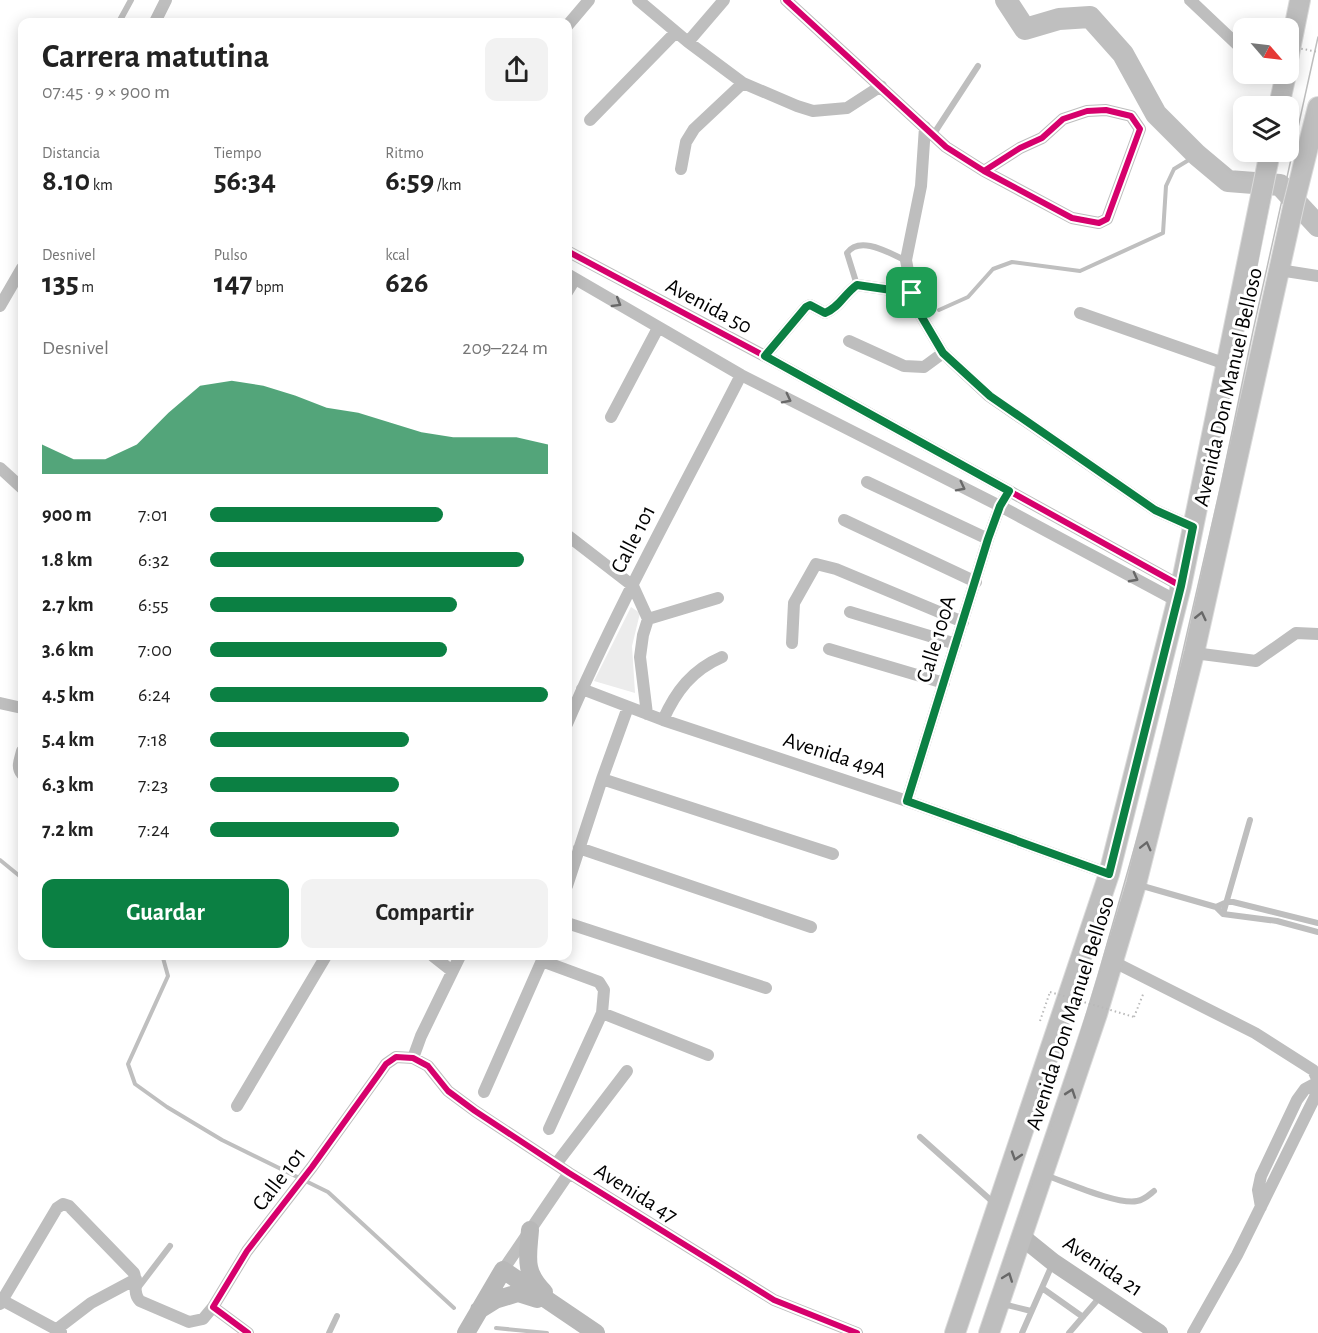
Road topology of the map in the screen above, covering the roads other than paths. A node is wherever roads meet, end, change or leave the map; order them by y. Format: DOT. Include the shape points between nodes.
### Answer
graph roads {
  1 [pos="131,0"];
  2 [pos="166,0"];
  3 [pos="589,0"];
  4 [pos="638,0"];
  5 [pos="724,0"];
  6 [pos="786,0"];
  7 [pos="1190,0"];
  8 [pos="1300,0"];
  9 [pos="121,18"];
  10 [pos="157,18"];
  11 [pos="1296,18"];
  12 [pos="572,20"];
  13 [pos="676,32"];
  14 [pos="1233,41"];
  15 [pos="688,42"];
  16 [pos="978,66"];
  17 [pos="743,82"];
  18 [pos="881,87"];
  19 [pos="1318,106"];
  20 [pos="590,120"];
  21 [pos="929,131"];
  22 [pos="1268,162"];
  23 [pos="681,169"];
  24 [pos="984,171"];
  25 [pos="572,254"];
  26 [pos="906,260"];
  27 [pos="1279,270"];
  28 [pos="18,275"];
  29 [pos="1318,276"];
  30 [pos="572,277"];
  31 [pos="857,285"];
  32 [pos="912,293"];
  33 [pos="0,306"];
  34 [pos="1080,313"];
  35 [pos="658,328"];
  36 [pos="849,341"];
  37 [pos="943,353"];
  38 [pos="765,356"];
  39 [pos="1226,364"];
  40 [pos="741,375"];
  41 [pos="611,417"];
  42 [pos="0,468"];
  43 [pos="867,482"];
  44 [pos="18,484"];
  45 [pos="1009,491"];
  46 [pos="1000,506"];
  47 [pos="844,519"];
  48 [pos="1193,527"];
  49 [pos="572,539"];
  50 [pos="988,539"];
  51 [pos="976,582"];
  52 [pos="633,586"];
  53 [pos="1179,594"];
  54 [pos="718,598"];
  55 [pos="850,612"];
  56 [pos="648,619"];
  57 [pos="963,622"];
  58 [pos="1318,634"];
  59 [pos="792,643"];
  60 [pos="956,644"];
  61 [pos="828,649"];
  62 [pos="1194,653"];
  63 [pos="722,657"];
  64 [pos="944,683"];
  65 [pos="582,689"];
  66 [pos="0,703"];
  67 [pos="18,707"];
  68 [pos="628,707"];
  69 [pos="572,712"];
  70 [pos="647,714"];
  71 [pos="663,720"];
  72 [pos="602,779"];
  73 [pos="907,801"];
  74 [pos="1250,819"];
  75 [pos="579,848"];
  76 [pos="833,854"];
  77 [pos="572,870"];
  78 [pos="1109,874"];
  79 [pos="1136,884"];
  80 [pos="1227,902"];
  81 [pos="1216,907"];
  82 [pos="1278,913"];
  83 [pos="1223,914"];
  84 [pos="1277,921"];
  85 [pos="1318,923"];
  86 [pos="572,924"];
  87 [pos="811,927"];
  88 [pos="1318,932"];
  89 [pos="324,960"];
  90 [pos="438,960"];
  91 [pos="458,960"];
  92 [pos="542,960"];
  93 [pos="548,960"];
  94 [pos="1114,962"];
  95 [pos="452,971"];
  96 [pos="766,988"];
  97 [pos="602,1013"];
  98 [pos="708,1055"];
  99 [pos="413,1058"];
  100 [pos="627,1071"];
  101 [pos="1318,1082"];
  102 [pos="484,1092"];
  103 [pos="237,1106"];
  104 [pos="549,1129"];
  105 [pos="920,1137"];
  106 [pos="556,1164"];
  107 [pos="569,1173"];
  108 [pos="1043,1174"];
  109 [pos="1154,1191"];
  110 [pos="998,1208"];
  111 [pos="530,1230"];
  112 [pos="1022,1237"];
  113 [pos="170,1246"];
  114 [pos="1053,1262"];
  115 [pos="503,1270"];
  116 [pos="136,1285"];
  117 [pos="1042,1288"];
  118 [pos="1102,1295"];
  119 [pos="1,1301"];
  120 [pos="549,1301"];
  121 [pos="999,1303"];
  122 [pos="213,1307"];
  123 [pos="478,1311"];
  124 [pos="1031,1311"];
  125 [pos="337,1316"];
  126 [pos="1083,1317"];
  127 [pos="59,1331"];
  128 [pos="248,1333"];
  129 [pos="329,1333"];
  130 [pos="466,1333"];
  131 [pos="596,1333"];
  132 [pos="857,1333"];
  133 [pos="955,1333"];
  134 [pos="990,1333"];
  135 [pos="1022,1333"];
  136 [pos="1069,1333"];
  137 [pos="1159,1333"];
  138 [pos="1193,1333"];
  1 -- 9 [label="lane"];
  2 -- 10 [label="street"];
  3 -- 12 [label="street"];
  4 -- 13 [label="street"];
  5 -- 15 [label="street"];
  6 -- 18 [label="street"];
  7 -- 14 [label="street"];
  8 -- 11 [label="main road"];
  13 -- 15 [label="street"];
  13 -- 20 [label="street"];
  15 -- 17 [label="street"];
  16 -- 21 [label="lane"];
  17 -- 18 [label="street" via="813,111 847,108"];
  17 -- 23 [label="street" via="694,129 686,142"];
  18 -- 21 [label="street"];
  19 -- 27 [label="main road, Avenida Don Manuel Belloso"];
  21 -- 24 [label="street"];
  21 -- 26 [label="street"];
  22 -- 39 [label="main road, Avenida Don Manuel Belloso"];
  24 -- 24 [label="street" via="1072,218 1099,223 1107,219 1140,129 1131,116 1106,110 1087,111 1063,119 1042,138"];
  25 -- 38 [label="street, Avenida 50"];
  26 -- 31 [label="lane" via="857,244 847,253"];
  26 -- 32 [label="street"];
  27 -- 29 [label="street"];
  62 -- 27 [label="main road, Avenida Don Manuel Belloso, one-way"];
  28 -- 33 [label="street"];
  30 -- 35 [label="street, Avenida 50, one-way"];
  31 -- 32 [label="street"];
  31 -- 38 [label="street" via="836,309 825,313 810,305 806,307"];
  32 -- 37 [label="street"];
  34 -- 39 [label="street"];
  35 -- 40 [label="street, Avenida 50"];
  35 -- 41 [label="street"];
  36 -- 37 [label="street" via="904,366 924,367"];
  37 -- 48 [label="street" via="990,396 1155,510"];
  38 -- 45 [label="street, Avenida 50"];
  39 -- 48 [label="main road, Avenida Don Manuel Belloso"];
  40 -- 46 [label="street, Avenida 50, one-way"];
  40 -- 52 [label="street, Calle 101"];
  42 -- 44 [label="street"];
  43 -- 50 [label="street"];
  45 -- 46 [label="street, Calle 100A"];
  45 -- 53 [label="street, Avenida 50"];
  46 -- 50 [label="street, Calle 100A"];
  46 -- 53 [label="street, Avenida 50, one-way"];
  47 -- 51 [label="street"];
  48 -- 53 [label="main road, Avenida Don Manuel Belloso"];
  49 -- 52 [label="street"];
  50 -- 51 [label="street, Calle 100A"];
  51 -- 57 [label="street, Calle 100A"];
  52 -- 56 [label="street"];
  52 -- 65 [label="street, Calle 101"];
  53 -- 78 [label="main road, Avenida Don Manuel Belloso"];
  54 -- 56 [label="street"];
  55 -- 60 [label="street"];
  56 -- 70 [label="street" via="640,657"];
  57 -- 59 [label="street" via="816,564 794,603"];
  57 -- 60 [label="street, Calle 100A"];
  58 -- 62 [label="street" via="1296,633 1256,661"];
  60 -- 64 [label="street, Calle 100A"];
  61 -- 64 [label="street"];
  79 -- 62 [label="main road, Avenida Don Manuel Belloso, one-way"];
  63 -- 71 [label="street" via="705,665 678,691"];
  64 -- 73 [label="street, Calle 100A"];
  65 -- 68 [label="street, Avenida 49A"];
  65 -- 69 [label="street, Calle 101"];
  66 -- 67 [label="street"];
  68 -- 70 [label="street, Avenida 49A"];
  68 -- 72 [label="street"];
  70 -- 71 [label="street, Avenida 49A"];
  71 -- 73 [label="street, Avenida 49A"];
  72 -- 75 [label="street"];
  72 -- 76 [label="street"];
  73 -- 78 [label="street, Avenida 49A"];
  74 -- 80 [label="lane"];
  75 -- 77 [label="street"];
  75 -- 87 [label="street"];
  78 -- 110 [label="main road, Avenida Don Manuel Belloso, one-way"];
  79 -- 81 [label="lane"];
  79 -- 94 [label="main road, Avenida Don Manuel Belloso"];
  80 -- 81 [label="lane"];
  80 -- 82 [label="lane"];
  80 -- 83 [label="lane"];
  81 -- 83 [label="lane"];
  82 -- 84 [label="lane"];
  82 -- 85 [label="lane"];
  83 -- 84 [label="lane"];
  84 -- 88 [label="lane"];
  86 -- 96 [label="street"];
  89 -- 103 [label="street"];
  90 -- 95 [label="street"];
  91 -- 95 [label="street"];
  92 -- 102 [label="street"];
  93 -- 97 [label="street" via="599,982 604,990"];
  94 -- 101 [label="street" via="1255,1033 1313,1070"];
  108 -- 94 [label="main road, Avenida Don Manuel Belloso, one-way"];
  95 -- 99 [label="street"];
  97 -- 98 [label="street"];
  97 -- 104 [label="street"];
  99 -- 106 [label="street, Avenida 47" via="428,1066 448,1091"];
  99 -- 122 [label="street, Calle 101" via="396,1057 386,1064 247,1251"];
  100 -- 106 [label="street"];
  101 -- 138 [label="street" via="1315,1097 1237,1256"];
  105 -- 110 [label="lane"];
  106 -- 107 [label="street, Avenida 47"];
  107 -- 111 [label="street"];
  107 -- 132 [label="street, Avenida 47" via="774,1300"];
  108 -- 109 [label="lane" via="1130,1202"];
  108 -- 112 [label="main road, Avenida Don Manuel Belloso"];
  110 -- 133 [label="main road, Avenida Don Manuel Belloso"];
  111 -- 115 [label="street"];
  111 -- 120 [label="street" via="528,1267 532,1280"];
  112 -- 114 [label="street, Avenida 21"];
  121 -- 112 [label="main road, Avenida Don Manuel Belloso, one-way"];
  113 -- 116 [label="lane"];
  114 -- 117 [label="lane"];
  114 -- 118 [label="street, Avenida 21"];
  115 -- 120 [label="street"];
  115 -- 123 [label="street"];
  116 -- 119 [label="street" via="134,1274 63,1204"];
  116 -- 122 [label="street" via="140,1301 189,1322 202,1319"];
  116 -- 127 [label="street" via="91,1303"];
  117 -- 124 [label="lane"];
  117 -- 126 [label="lane"];
  118 -- 126 [label="lane"];
  118 -- 137 [label="street, Avenida 21"];
  119 -- 127 [label="street"];
  120 -- 123 [label="street" via="518,1293 495,1300"];
  120 -- 131 [label="street"];
  121 -- 124 [label="lane"];
  121 -- 134 [label="main road, Avenida Don Manuel Belloso"];
  122 -- 128 [label="street"];
  123 -- 130 [label="street"];
  124 -- 135 [label="lane"];
  125 -- 129 [label="lane"];
  126 -- 136 [label="lane"];
}
